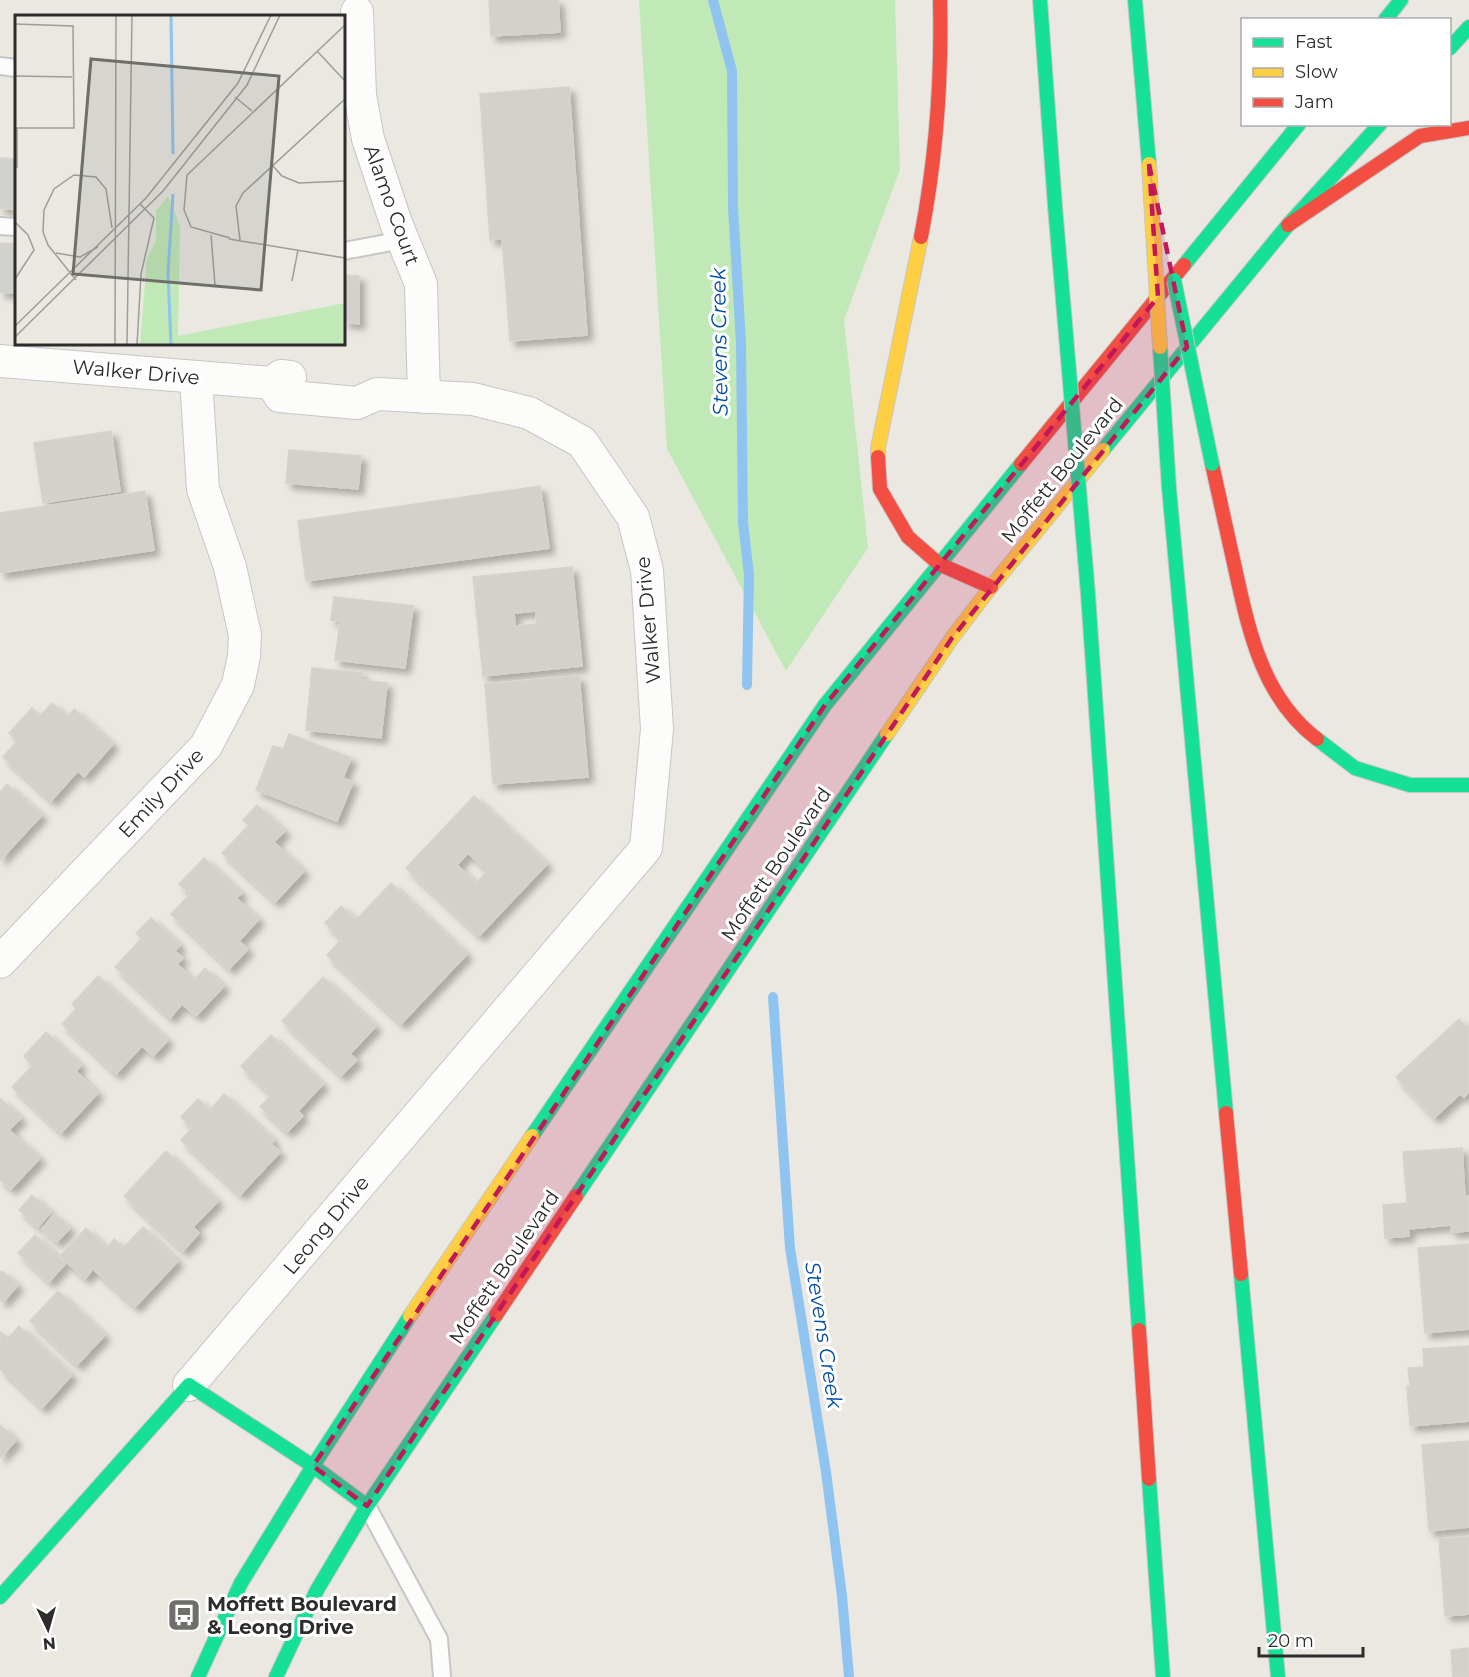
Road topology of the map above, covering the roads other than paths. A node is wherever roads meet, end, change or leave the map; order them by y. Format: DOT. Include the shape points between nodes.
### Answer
graph roads {
  1 [pos="940,0"];
  2 [pos="1040,0"];
  3 [pos="1136,0"];
  4 [pos="1401,0"];
  5 [pos="349,6"];
  6 [pos="1387,18"];
  7 [pos="1469,27"];
  8 [pos="1451,46"];
  9 [pos="0,66"];
  10 [pos="15,68"];
  11 [pos="352,94"];
  12 [pos="1297,126"];
  13 [pos="1378,126"];
  14 [pos="1469,128"];
  15 [pos="1149,164"];
  16 [pos="1288,225"];
  17 [pos="0,226"];
  18 [pos="15,227"];
  19 [pos="402,240"];
  20 [pos="345,251"];
  21 [pos="0,361"];
  22 [pos="196,377"];
  23 [pos="424,397"];
  24 [pos="939,564"];
  25 [pos="991,587"];
  26 [pos="1469,785"];
  27 [pos="646,848"];
  28 [pos="0,962"];
  29 [pos="189,1385"];
  30 [pos="1257,1451"];
  31 [pos="313,1466"];
  32 [pos="367,1506"];
  33 [pos="1254,1570"];
  34 [pos="0,1597"];
  35 [pos="198,1677"];
  36 [pos="276,1677"];
  37 [pos="442,1677"];
  38 [pos="1163,1677"];
  39 [pos="1278,1677"];
  1 -- 24 [label="main road" via="937,128 927,201 878,448 880,489 908,537"];
  2 -- 38 [label="main road, bridge" via="1088,594"];
  3 -- 15 [label="main road"];
  4 -- 6 [label="main road"];
  5 -- 11 [label="street, Alamo Court"];
  7 -- 8 [label="main road"];
  9 -- 10 [label="lane"];
  11 -- 19 [label="street, Alamo Court"];
  12 -- 24 [label="main road, Moffett Boulevard"];
  13 -- 16 [label="main road, Moffett Boulevard"];
  14 -- 16 [label="main road" via="1420,136"];
  15 -- 26 [label="main road, bridge" via="1250,635 1270,684 1304,729 1355,768 1410,785"];
  15 -- 30 [label="main road, bridge" via="1170,488"];
  16 -- 25 [label="main road, Moffett Boulevard"];
  17 -- 18 [label="lane"];
  19 -- 20 [label="lane"];
  19 -- 23 [label="street, Alamo Court" via="421,284"];
  21 -- 22 [label="street, Walker Drive"];
  22 -- 23 [label="street, Walker Drive" via="272,383 280,396 357,403 377,394"];
  22 -- 28 [label="street, Emily Drive" via="203,489 230,567 245,635 238,685 206,746"];
  23 -- 27 [label="street, Walker Drive" via="472,399 530,413 582,442 633,517 647,570 657,729"];
  24 -- 25 [label="main road"];
  24 -- 31 [label="main road, Moffett Boulevard" via="825,705 414,1310"];
  25 -- 32 [label="main road, Moffett Boulevard" via="952,638"];
  27 -- 29 [label="street, Leong Drive"];
  29 -- 31 [label="main road"];
  29 -- 34 [label="main road, Leong Drive"];
  30 -- 33 [label="main road"];
  30 -- 39 [label="main road"];
  31 -- 32 [label="main road"];
  31 -- 35 [label="main road, Moffett Boulevard" via="241,1583"];
  32 -- 36 [label="main road, Moffett Boulevard" via="317,1590"];
  32 -- 37 [label="lane" via="438,1639"];
}
